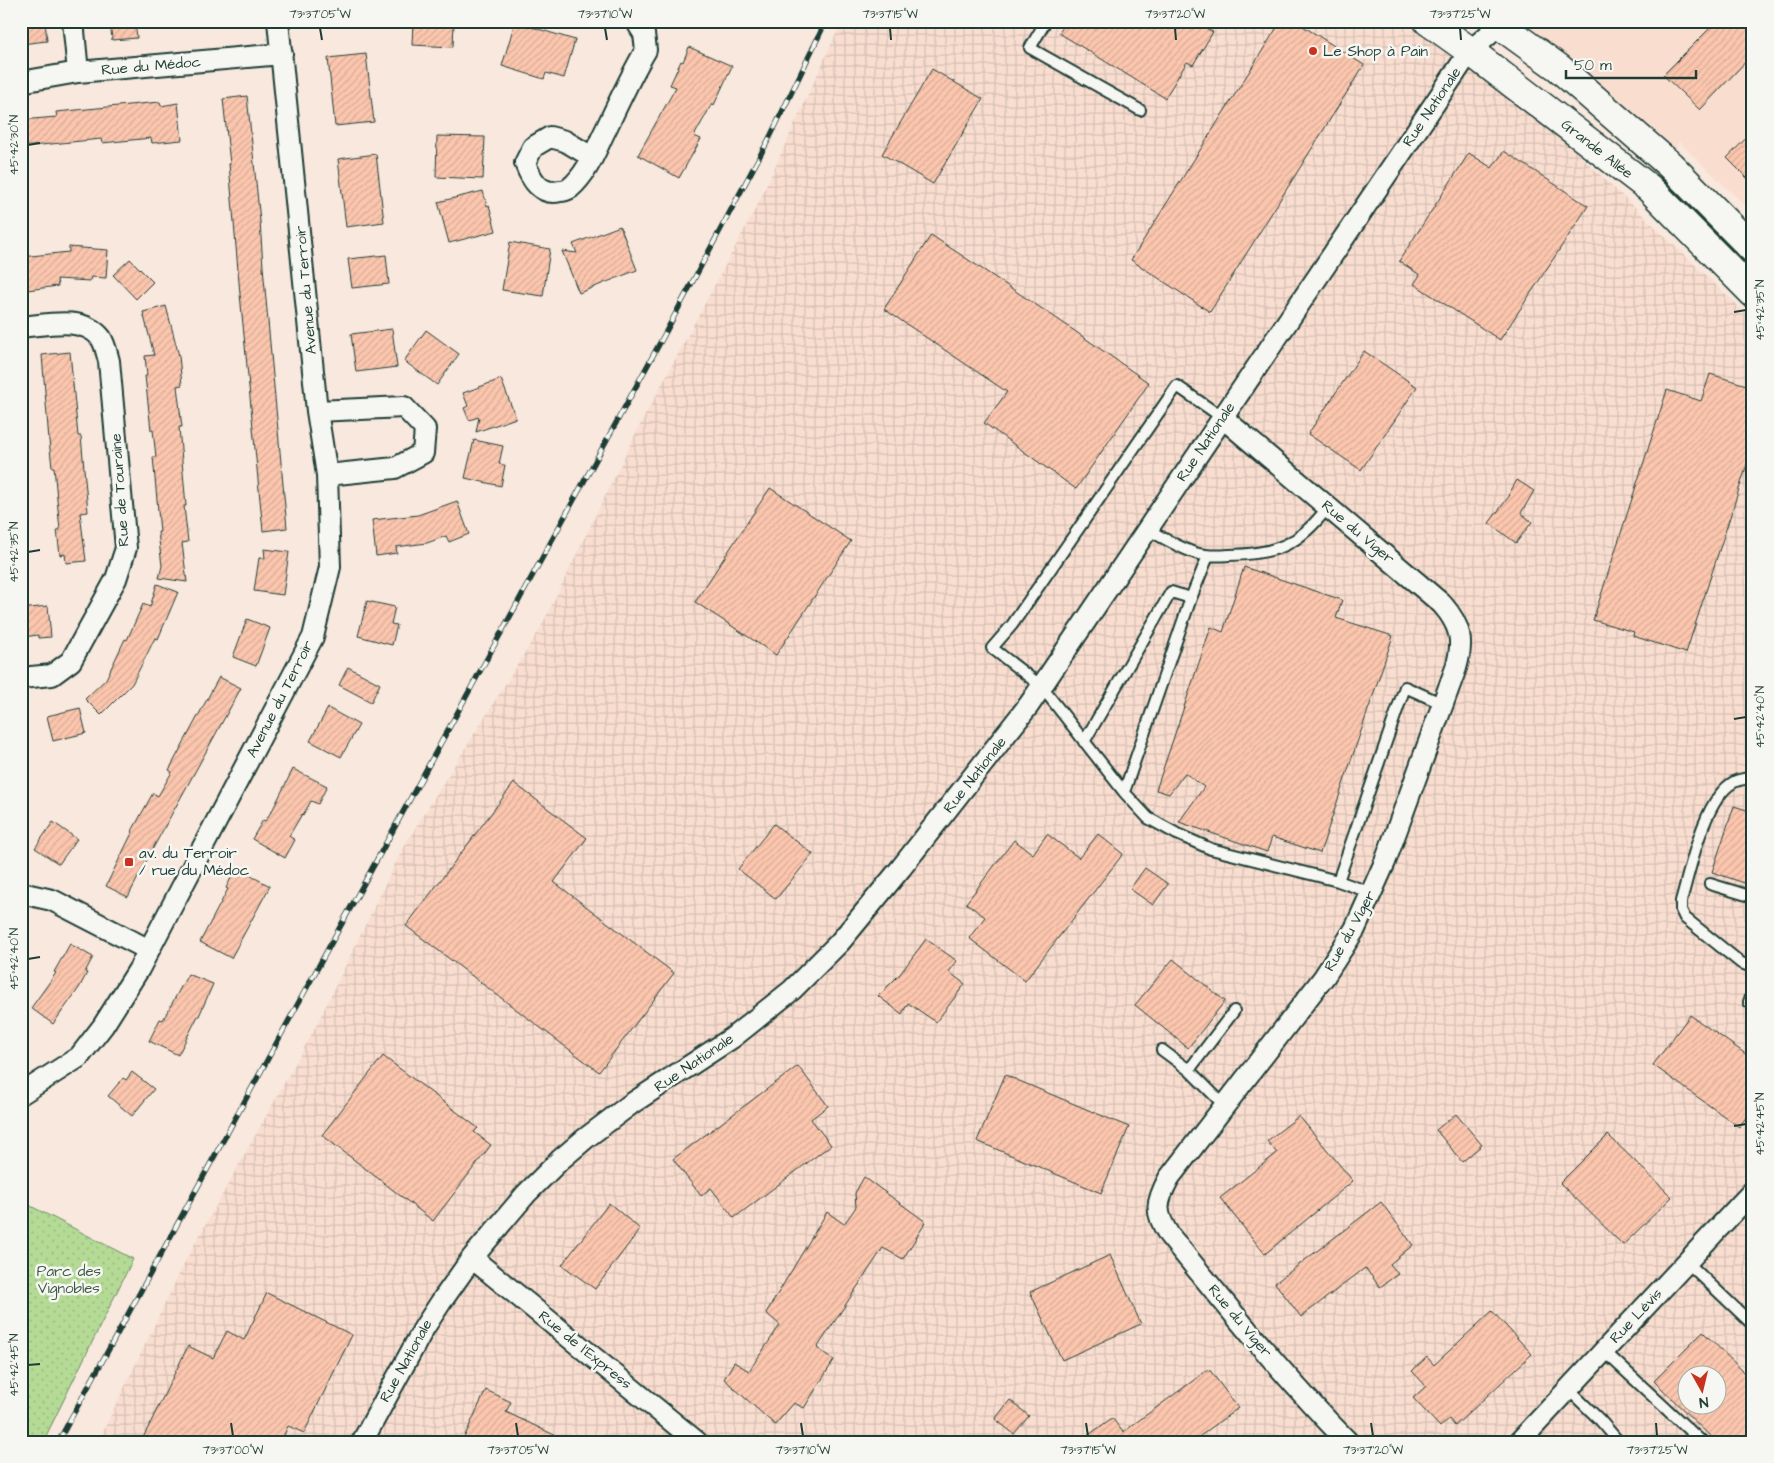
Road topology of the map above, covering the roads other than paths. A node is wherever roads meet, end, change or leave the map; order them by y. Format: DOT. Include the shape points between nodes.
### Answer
graph roads {
  1 [pos="73,21"];
  2 [pos="278,21"];
  3 [pos="636,21"];
  4 [pos="1046,21"];
  5 [pos="1428,21"];
  6 [pos="1499,22"];
  7 [pos="1470,51"];
  8 [pos="282,54"];
  9 [pos="78,72"];
  10 [pos="21,82"];
  11 [pos="1140,110"];
  12 [pos="592,156"];
  13 [pos="1670,165"];
  14 [pos="1649,188"];
  15 [pos="1753,249"];
  16 [pos="1753,292"];
  17 [pos="21,327"];
  18 [pos="317,411"];
  19 [pos="1223,418"];
  20 [pos="328,475"];
  21 [pos="1328,506"];
  22 [pos="1147,529"];
  23 [pos="1208,556"];
  24 [pos="1191,598"];
  25 [pos="21,678"];
  26 [pos="1041,686"];
  27 [pos="1443,704"];
  28 [pos="1084,742"];
  29 [pos="1753,777"];
  30 [pos="1124,792"];
  31 [pos="1338,881"];
  32 [pos="1710,884"];
  33 [pos="21,893"];
  34 [pos="1372,893"];
  35 [pos="1753,897"];
  36 [pos="149,950"];
  37 [pos="1753,967"];
  38 [pos="1753,991"];
  39 [pos="1753,1003"];
  40 [pos="1234,1011"];
  41 [pos="1162,1050"];
  42 [pos="1189,1070"];
  43 [pos="21,1094"];
  44 [pos="1225,1106"];
  45 [pos="1753,1191"];
  46 [pos="472,1258"];
  47 [pos="1687,1262"];
  48 [pos="1753,1325"];
  49 [pos="1604,1351"];
  50 [pos="1568,1389"];
  51 [pos="362,1442"];
  52 [pos="697,1442"];
  53 [pos="1348,1442"];
  54 [pos="1519,1442"];
  55 [pos="1619,1442"];
  56 [pos="1702,1442"];
  1 -- 9 [label="street"];
  2 -- 8 [label="street, Avenue du Terroir"];
  3 -- 12 [label="street" via="644,34 646,50"];
  4 -- 11 [label="lane" via="1030,48"];
  5 -- 7 [label="street, Grande Allée"];
  6 -- 7 [label="street, Rue Nationale"];
  6 -- 13 [label="street" via="1559,68"];
  7 -- 14 [label="street, Grande Allée"];
  7 -- 19 [label="street, Rue Nationale"];
  8 -- 9 [label="street, Rue du Médoc"];
  8 -- 18 [label="street, Avenue du Terroir"];
  9 -- 10 [label="street, Rue du Médoc"];
  13 -- 14 [label="street"];
  13 -- 15 [label="street"];
  14 -- 16 [label="street, Grande Allée"];
  17 -- 25 [label="street, Rue de Touraine" via="65,323 85,326 101,339 109,361 126,548 116,579 71,660 52,675"];
  18 -- 20 [label="street, Avenue du Terroir"];
  18 -- 20 [label="street" via="404,407 425,429 423,453 395,468"];
  19 -- 21 [label="street, Rue du Viger"];
  19 -- 22 [label="street, Rue Nationale"];
  19 -- 26 [label="lane" via="1177,386 1012,625 992,648"];
  20 -- 36 [label="street, Avenue du Terroir" via="330,567 313,637"];
  21 -- 23 [label="lane" via="1309,530 1284,546 1264,552"];
  21 -- 27 [label="street, Rue du Viger" via="1442,604 1456,624 1460,634 1459,657"];
  22 -- 23 [label="lane" via="1178,547"];
  22 -- 26 [label="street, Rue Nationale"];
  23 -- 24 [label="lane"];
  24 -- 28 [label="lane" via="1171,592"];
  24 -- 30 [label="lane"];
  26 -- 28 [label="lane"];
  26 -- 46 [label="street, Rue Nationale" via="902,868 823,960 792,990 732,1038 631,1104 560,1160 526,1194"];
  27 -- 31 [label="lane" via="1405,687"];
  27 -- 34 [label="street, Rue du Viger"];
  28 -- 30 [label="lane"];
  29 -- 37 [label="lane" via="1735,782 1715,802 1699,838 1681,910 1685,918 1741,964"];
  30 -- 31 [label="lane" via="1148,818 1212,849"];
  31 -- 34 [label="lane"];
  32 -- 35 [label="lane"];
  33 -- 36 [label="street" via="52,900"];
  34 -- 44 [label="street, Rue du Viger" via="1355,928 1324,977"];
  36 -- 43 [label="street, Avenue du Terroir" via="103,1026 78,1057"];
  38 -- 39 [label="lane" via="1749,1002"];
  40 -- 42 [label="lane"];
  41 -- 42 [label="lane"];
  42 -- 44 [label="lane"];
  44 -- 53 [label="street, Rue du Viger" via="1169,1178 1158,1203 1162,1224 1261,1347"];
  45 -- 47 [label="street, Rue Lévis"];
  46 -- 51 [label="street, Rue Nationale" via="424,1328"];
  46 -- 52 [label="street, Rue de l'Express"];
  47 -- 48 [label="lane"];
  47 -- 49 [label="street, Rue Lévis"];
  49 -- 50 [label="street, Rue Lévis"];
  49 -- 56 [label="lane"];
  50 -- 54 [label="street, Rue Lévis"];
  50 -- 55 [label="lane"];
}
